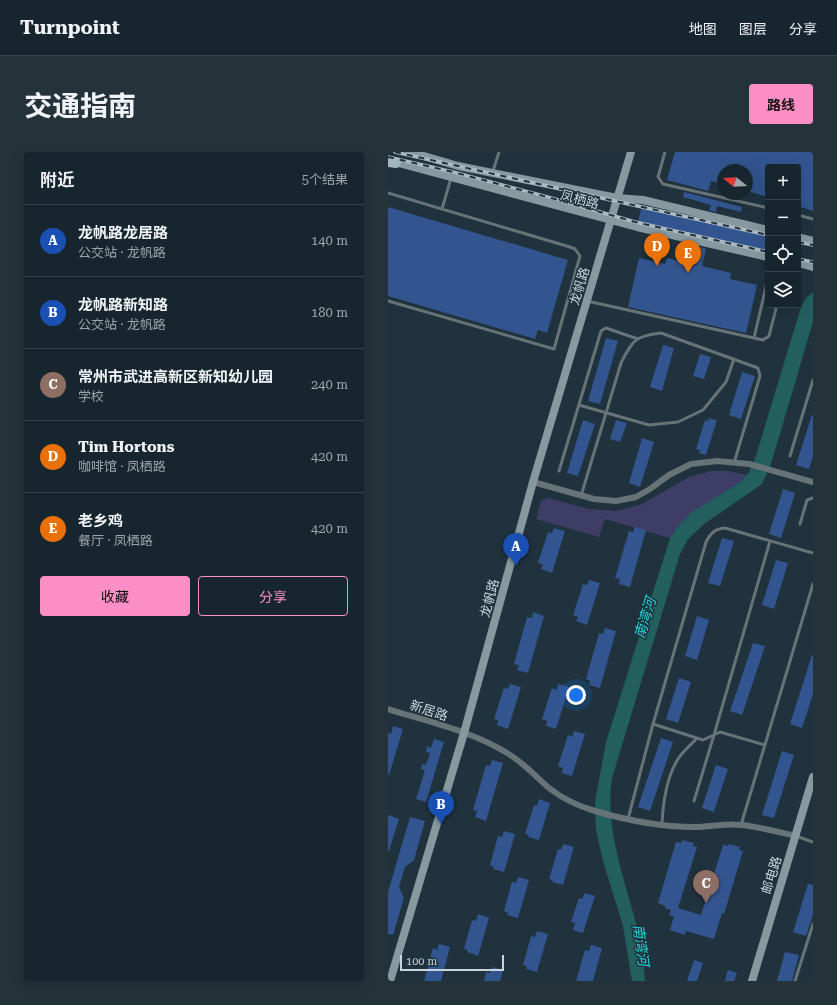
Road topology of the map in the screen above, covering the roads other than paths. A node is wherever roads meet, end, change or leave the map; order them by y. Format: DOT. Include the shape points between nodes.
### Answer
graph roads {
  1 [pos="410,152"];
  2 [pos="499,152"];
  3 [pos="631,152"];
  4 [pos="664,152"];
  5 [pos="391,162"];
  6 [pos="493,173"];
  7 [pos="451,178"];
  8 [pos="388,193"];
  9 [pos="617,198"];
  10 [pos="765,207"];
  11 [pos="442,209"];
  12 [pos="801,216"];
  13 [pos="813,219"];
  14 [pos="611,220"];
  15 [pos="765,229"];
  16 [pos="801,238"];
  17 [pos="813,241"];
  18 [pos="765,256"];
  19 [pos="801,264"];
  20 [pos="813,267"];
  21 [pos="765,291"];
  22 [pos="587,300"];
  23 [pos="388,301"];
  24 [pos="776,308"];
  25 [pos="754,338"];
  26 [pos="638,339"];
  27 [pos="734,360"];
  28 [pos="813,380"];
  29 [pos="578,405"];
  30 [pos="606,414"];
  31 [pos="790,456"];
  32 [pos="734,463"];
  33 [pos="559,471"];
  34 [pos="533,482"];
  35 [pos="813,482"];
  36 [pos="581,496"];
  37 [pos="813,498"];
  38 [pos="800,524"];
  39 [pos="770,541"];
  40 [pos="813,553"];
  41 [pos="813,584"];
  42 [pos="388,708"];
  43 [pos="653,724"];
  44 [pos="464,733"];
  45 [pos="714,734"];
  46 [pos="697,738"];
  47 [pos="765,745"];
  48 [pos="813,777"];
  49 [pos="694,801"];
  50 [pos="628,818"];
  51 [pos="662,824"];
  52 [pos="741,825"];
  53 [pos="796,836"];
  54 [pos="813,842"];
  55 [pos="813,924"];
  56 [pos="390,981"];
  57 [pos="752,981"];
  58 [pos="795,981"];
  1 -- 6 [label="street, 凤栖路"];
  2 -- 6 [label="lane"];
  3 -- 9 [label="street, 龙帆路"];
  4 -- 10 [label="lane" via="658,177 663,184"];
  5 -- 7 [label="street, 凤栖路"];
  6 -- 9 [label="street, 凤栖路"];
  7 -- 11 [label="lane"];
  7 -- 14 [label="street, 凤栖路"];
  8 -- 11 [label="lane"];
  9 -- 14 [label="street, 龙帆路"];
  9 -- 15 [label="street, 凤栖路" via="643,200"];
  11 -- 23 [label="lane" via="570,246 578,252 580,256 554,349"];
  12 -- 13 [label="lane"];
  14 -- 18 [label="street, 凤栖路"];
  14 -- 22 [label="street, 龙帆路"];
  16 -- 17 [label="street"];
  19 -- 20 [label="street"];
  21 -- 25 [label="lane"];
  22 -- 25 [label="lane"];
  22 -- 34 [label="street, 龙帆路"];
  24 -- 25 [label="lane" via="770,336 763,340"];
  26 -- 27 [label="lane" via="644,335 661,333"];
  26 -- 29 [label="lane" via="606,328 601,331"];
  26 -- 30 [label="lane" via="630,345 621,363"];
  27 -- 30 [label="lane" via="726,382 703,410 678,422 649,425"];
  27 -- 32 [label="lane" via="758,368 760,376"];
  28 -- 31 [label="lane"];
  29 -- 30 [label="lane"];
  29 -- 33 [label="lane"];
  30 -- 36 [label="lane"];
  32 -- 35 [label="street" via="749,464"];
  32 -- 36 [label="street" via="717,461 691,464 636,497 616,501"];
  34 -- 36 [label="street"];
  34 -- 44 [label="street, 龙帆路"];
  37 -- 38 [label="lane" via="807,500"];
  39 -- 40 [label="lane"];
  39 -- 43 [label="lane" via="725,528 716,529 710,535"];
  39 -- 45 [label="lane"];
  41 -- 47 [label="lane"];
  42 -- 44 [label="street, 新居路"];
  43 -- 46 [label="lane"];
  43 -- 50 [label="lane"];
  44 -- 50 [label="street, 新居路" via="509,753 549,788 570,802"];
  44 -- 56 [label="street, 龙帆路"];
  45 -- 46 [label="lane" via="703,740"];
  45 -- 47 [label="lane" via="720,732"];
  45 -- 49 [label="lane"];
  46 -- 51 [label="lane" via="678,759 668,782"];
  47 -- 52 [label="lane"];
  48 -- 53 [label="street, 邮电路"];
  50 -- 51 [label="street, 新居路"];
  51 -- 52 [label="street, 新居路" via="693,827"];
  52 -- 53 [label="street, 新居路"];
  53 -- 54 [label="lane"];
  53 -- 57 [label="street, 邮电路"];
  55 -- 58 [label="lane"];
}
